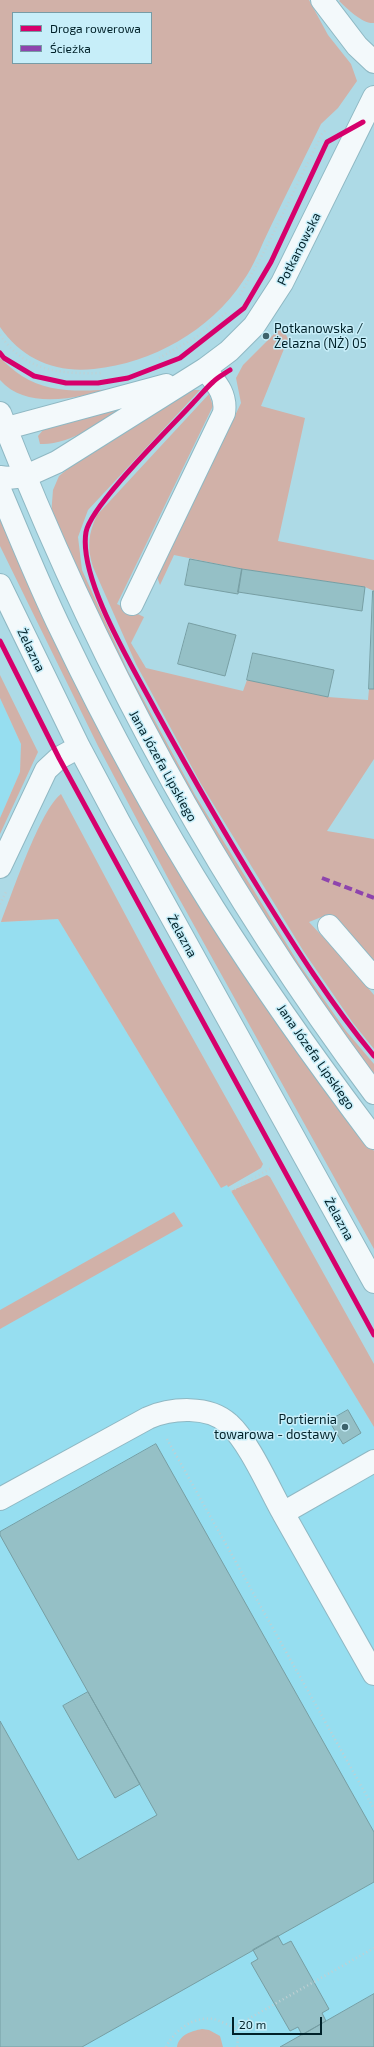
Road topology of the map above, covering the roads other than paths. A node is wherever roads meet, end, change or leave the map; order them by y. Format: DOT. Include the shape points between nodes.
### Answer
graph roads {
  1 [pos="322,0"];
  2 [pos="374,62"];
  3 [pos="374,97"];
  4 [pos="198,373"];
  5 [pos="2,424"];
  6 [pos="26,476"];
  7 [pos="0,477"];
  8 [pos="0,490"];
  9 [pos="0,585"];
  10 [pos="132,604"];
  11 [pos="79,747"];
  12 [pos="0,867"];
  13 [pos="329,926"];
  14 [pos="374,978"];
  15 [pos="374,1093"];
  16 [pos="374,1138"];
  17 [pos="374,1282"];
  18 [pos="374,1461"];
  19 [pos="0,1499"];
  20 [pos="283,1513"];
  21 [pos="374,1674"];
  1 -- 2 [label="street" via="357,46"];
  3 -- 4 [label="street, Potkanowska" via="282,284 268,307 254,326 229,351"];
  4 -- 5 [label="street, Potkanowska" via="131,395"];
  4 -- 6 [label="street, Potkanowska" via="57,462"];
  4 -- 10 [label="street" via="222,394 224,413"];
  5 -- 6 [label="street, Jana Józefa Lipskiego"];
  6 -- 7 [label="street, Potkanowska"];
  6 -- 15 [label="street, Jana Józefa Lipskiego" via="86,617 124,694 186,808 281,962"];
  8 -- 16 [label="street, Jana Józefa Lipskiego" via="70,650 181,853 242,953"];
  9 -- 11 [label="street, Żelazna"];
  11 -- 12 [label="street" via="59,758 46,770"];
  11 -- 17 [label="street, Żelazna"];
  13 -- 14 [label="street"];
  18 -- 20 [label="street"];
  19 -- 20 [label="street" via="148,1418 161,1412 178,1409 213,1415 228,1422 240,1435"];
  20 -- 21 [label="street"];
}
